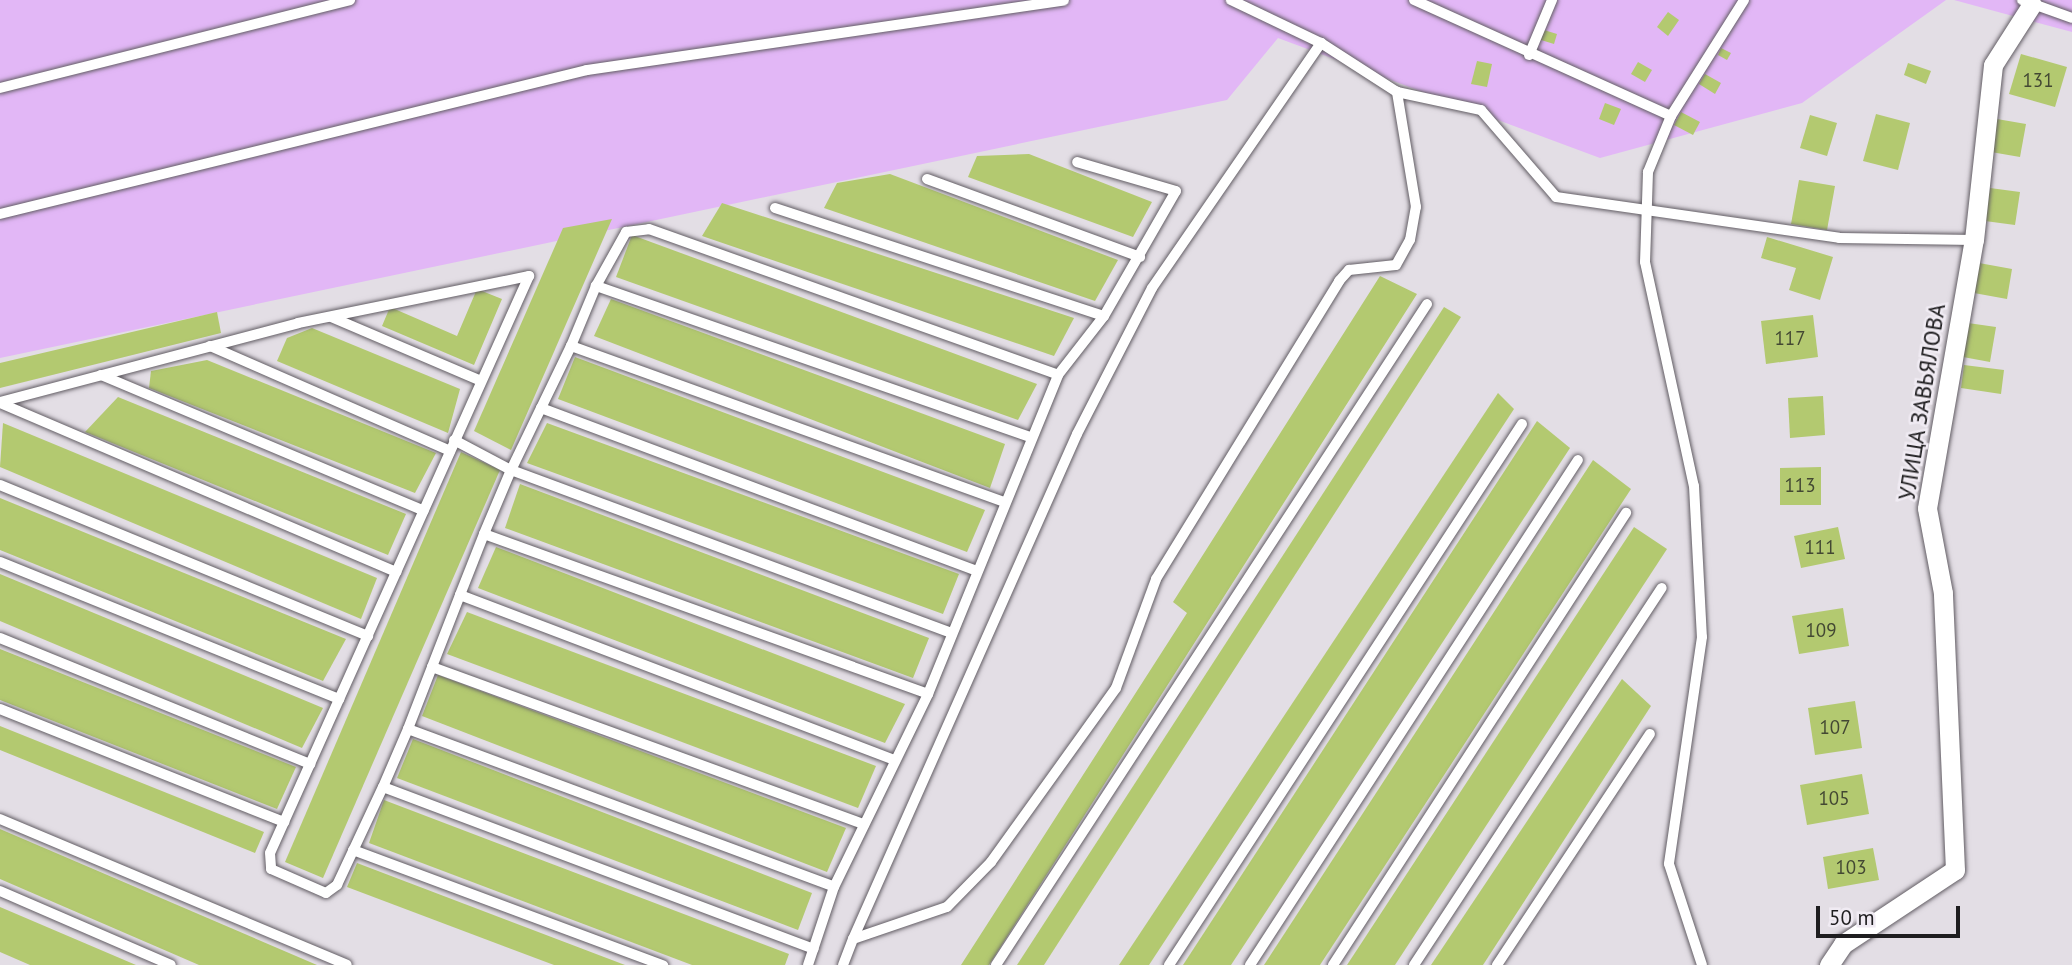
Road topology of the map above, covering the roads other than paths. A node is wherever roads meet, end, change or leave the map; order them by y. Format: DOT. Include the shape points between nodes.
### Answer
graph roads {
  1 [pos="350,0"];
  2 [pos="1064,0"];
  3 [pos="1231,0"];
  4 [pos="1414,0"];
  5 [pos="1552,0"];
  6 [pos="1744,0"];
  7 [pos="2027,2"];
  8 [pos="2072,18"];
  9 [pos="1321,43"];
  10 [pos="1529,55"];
  11 [pos="0,88"];
  12 [pos="1397,92"];
  13 [pos="1671,116"];
  14 [pos="1077,162"];
  15 [pos="927,179"];
  16 [pos="775,208"];
  17 [pos="1647,211"];
  18 [pos="0,214"];
  19 [pos="1974,240"];
  20 [pos="1140,257"];
  21 [pos="596,286"];
  22 [pos="1427,304"];
  23 [pos="330,316"];
  24 [pos="1104,316"];
  25 [pos="210,346"];
  26 [pos="570,346"];
  27 [pos="101,375"];
  28 [pos="1058,375"];
  29 [pos="481,382"];
  30 [pos="0,403"];
  31 [pos="541,408"];
  32 [pos="1522,425"];
  33 [pos="1030,437"];
  34 [pos="454,440"];
  35 [pos="450,451"];
  36 [pos="1578,460"];
  37 [pos="511,470"];
  38 [pos="0,485"];
  39 [pos="1002,501"];
  40 [pos="424,511"];
  41 [pos="1626,513"];
  42 [pos="484,534"];
  43 [pos="0,562"];
  44 [pos="975,570"];
  45 [pos="396,572"];
  46 [pos="1662,588"];
  47 [pos="460,595"];
  48 [pos="951,633"];
  49 [pos="368,636"];
  50 [pos="0,638"];
  51 [pos="432,667"];
  52 [pos="928,694"];
  53 [pos="340,699"];
  54 [pos="0,709"];
  55 [pos="408,729"];
  56 [pos="1650,734"];
  57 [pos="895,760"];
  58 [pos="310,764"];
  59 [pos="383,787"];
  60 [pos="0,819"];
  61 [pos="284,822"];
  62 [pos="864,824"];
  63 [pos="353,850"];
  64 [pos="834,887"];
  65 [pos="0,891"];
  66 [pos="853,939"];
  67 [pos="813,949"];
  68 [pos="170,965"];
  69 [pos="347,965"];
  70 [pos="663,965"];
  71 [pos="808,965"];
  72 [pos="843,965"];
  73 [pos="996,965"];
  74 [pos="1169,965"];
  75 [pos="1250,965"];
  76 [pos="1333,965"];
  77 [pos="1414,965"];
  78 [pos="1497,965"];
  79 [pos="1702,965"];
  80 [pos="1829,965"];
  1 -- 11 [label="lane"];
  2 -- 18 [label="lane" via="587,70"];
  3 -- 9 [label="lane"];
  4 -- 10 [label="lane"];
  5 -- 10 [label="lane"];
  6 -- 13 [label="lane"];
  7 -- 8 [label="lane"];
  7 -- 19 [label="street, УЛИЦА ЗАВЬЯЛОВА" via="1993,65"];
  9 -- 12 [label="lane"];
  9 -- 66 [label="lane" via="1152,288 1077,434"];
  10 -- 13 [label="lane"];
  12 -- 17 [label="lane" via="1481,110 1556,197"];
  12 -- 66 [label="lane" via="1416,207 1410,240 1395,265 1349,270 1339,281 1156,579 1115,688 991,862 947,907"];
  13 -- 17 [label="lane" via="1648,172"];
  14 -- 20 [label="lane" via="1176,191"];
  15 -- 20 [label="lane"];
  16 -- 24 [label="lane"];
  17 -- 19 [label="lane" via="1839,238"];
  17 -- 79 [label="lane" via="1645,262 1694,486 1702,637 1670,864"];
  19 -- 80 [label="street, УЛИЦА ЗАВЬЯЛОВА" via="1927,508 1943,593 1955,870 1843,944"];
  20 -- 24 [label="lane"];
  21 -- 26 [label="lane"];
  21 -- 28 [label="lane" via="626,232 649,229"];
  21 -- 33 [label="lane"];
  22 -- 73 [label="lane"];
  23 -- 25 [label="lane"];
  23 -- 29 [label="lane"];
  23 -- 29 [label="lane" via="529,276"];
  24 -- 28 [label="lane"];
  25 -- 27 [label="lane"];
  25 -- 35 [label="lane"];
  26 -- 31 [label="lane"];
  26 -- 39 [label="lane"];
  27 -- 30 [label="lane"];
  27 -- 40 [label="lane"];
  28 -- 33 [label="lane"];
  29 -- 34 [label="lane"];
  30 -- 45 [label="lane"];
  31 -- 37 [label="lane"];
  31 -- 44 [label="lane"];
  32 -- 74 [label="lane"];
  33 -- 39 [label="lane"];
  34 -- 35 [label="lane"];
  34 -- 37 [label="lane"];
  35 -- 40 [label="lane"];
  36 -- 75 [label="lane"];
  37 -- 42 [label="lane"];
  37 -- 48 [label="lane"];
  38 -- 49 [label="lane"];
  39 -- 44 [label="lane"];
  40 -- 45 [label="lane"];
  41 -- 76 [label="lane"];
  42 -- 47 [label="lane"];
  42 -- 52 [label="lane"];
  43 -- 53 [label="lane"];
  44 -- 48 [label="lane"];
  45 -- 49 [label="lane"];
  46 -- 77 [label="lane"];
  47 -- 51 [label="lane"];
  47 -- 57 [label="lane"];
  48 -- 52 [label="lane"];
  49 -- 53 [label="lane"];
  50 -- 58 [label="lane"];
  51 -- 55 [label="lane"];
  51 -- 62 [label="lane"];
  52 -- 57 [label="lane"];
  53 -- 58 [label="lane"];
  54 -- 61 [label="lane"];
  55 -- 59 [label="lane"];
  55 -- 64 [label="lane"];
  56 -- 78 [label="lane"];
  57 -- 62 [label="lane"];
  58 -- 61 [label="lane"];
  59 -- 63 [label="lane"];
  59 -- 67 [label="lane"];
  60 -- 69 [label="lane"];
  61 -- 63 [label="lane" via="270,853 271,869 326,893 337,885"];
  62 -- 64 [label="lane"];
  63 -- 70 [label="lane"];
  64 -- 67 [label="lane"];
  65 -- 68 [label="lane"];
  66 -- 72 [label="lane"];
  67 -- 71 [label="lane"];
}
